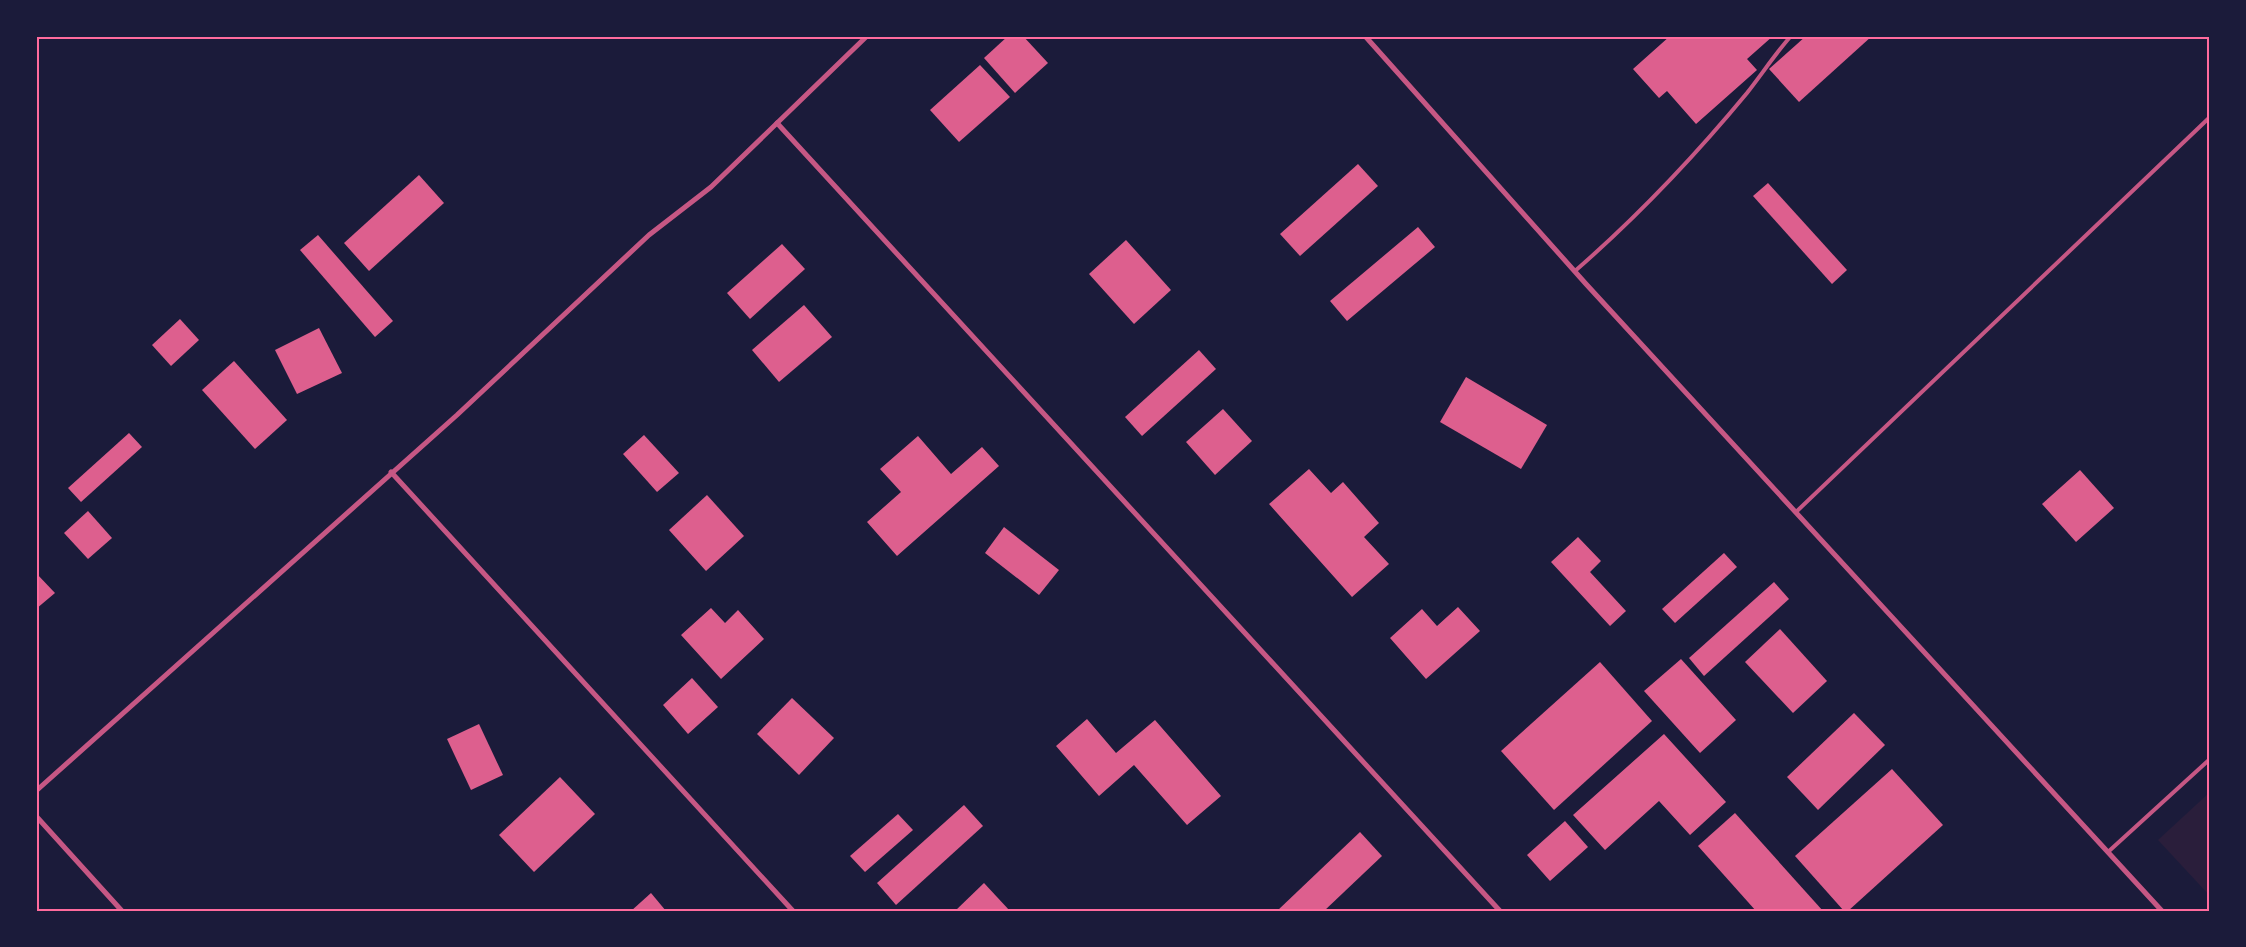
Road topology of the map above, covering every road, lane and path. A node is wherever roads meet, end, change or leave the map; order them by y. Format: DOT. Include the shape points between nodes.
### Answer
graph roads {
  1 [pos="867,36"];
  2 [pos="1365,36"];
  3 [pos="1792,36"];
  4 [pos="2210,117"];
  5 [pos="776,123"];
  6 [pos="1575,272"];
  7 [pos="390,472"];
  8 [pos="1796,512"];
  9 [pos="2210,759"];
  10 [pos="36,790"];
  11 [pos="36,816"];
  12 [pos="2108,852"];
  13 [pos="122,911"];
  14 [pos="793,911"];
  15 [pos="1500,911"];
  16 [pos="2162,911"];
  1 -- 5 [label="street"];
  2 -- 6 [label="street"];
  3 -- 6 [label="lane" via="1748,92 1656,197"];
  4 -- 8 [label="lane"];
  5 -- 7 [label="street" via="711,187 650,234"];
  5 -- 15 [label="street"];
  6 -- 8 [label="street"];
  7 -- 10 [label="street"];
  7 -- 14 [label="street"];
  8 -- 12 [label="street"];
  9 -- 12 [label="lane"];
  11 -- 13 [label="street"];
  12 -- 16 [label="street"];
}
